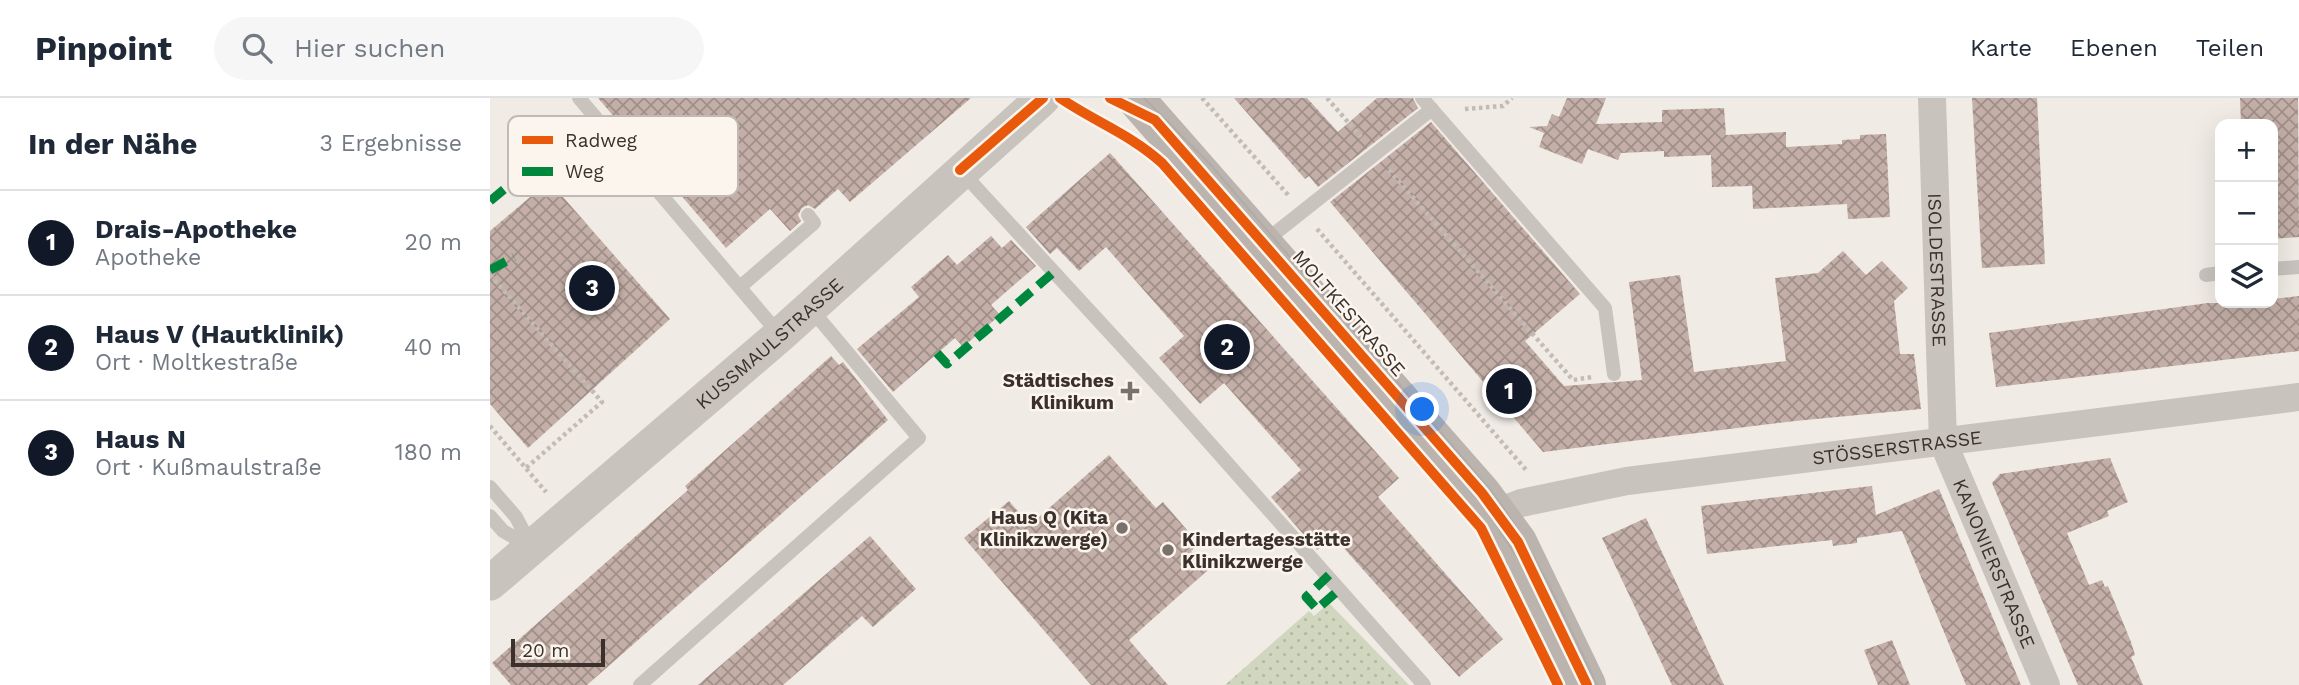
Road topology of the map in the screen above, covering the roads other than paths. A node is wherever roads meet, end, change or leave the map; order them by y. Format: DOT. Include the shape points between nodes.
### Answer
graph roads {
  1 [pos="579,98"];
  2 [pos="1043,98"];
  3 [pos="1110,98"];
  4 [pos="1932,98"];
  5 [pos="1427,104"];
  6 [pos="1145,109"];
  7 [pos="594,116"];
  8 [pos="960,170"];
  9 [pos="662,196"];
  10 [pos="808,215"];
  11 [pos="1264,242"];
  12 [pos="2299,267"];
  13 [pos="2278,269"];
  14 [pos="740,287"];
  15 [pos="810,308"];
  16 [pos="780,335"];
  17 [pos="1614,374"];
  18 [pos="2299,397"];
  19 [pos="1943,442"];
  20 [pos="490,486"];
  21 [pos="1496,512"];
  22 [pos="490,516"];
  23 [pos="532,548"];
  24 [pos="490,583"];
  25 [pos="639,685"];
  26 [pos="1424,685"];
  27 [pos="1587,685"];
  28 [pos="2046,685"];
  1 -- 7 [label="lane"];
  2 -- 8 [label="street, KUSSMAULSTRASSE"];
  3 -- 6 [label="main road, MOLTKESTRASSE"];
  4 -- 19 [label="street, ISOLDESTRASSE"];
  5 -- 11 [label="lane" via="1375,154"];
  5 -- 17 [label="lane" via="1605,308"];
  6 -- 11 [label="main road, MOLTKESTRASSE"];
  8 -- 15 [label="street, KUSSMAULSTRASSE"];
  8 -- 26 [label="lane" via="1159,385"];
  9 -- 14 [label="lane"];
  10 -- 14 [label="lane" via="814,223"];
  11 -- 21 [label="main road, MOLTKESTRASSE"];
  12 -- 13 [label="lane"];
  14 -- 16 [label="lane"];
  15 -- 16 [label="street, KUSSMAULSTRASSE"];
  15 -- 25 [label="lane" via="919,438"];
  16 -- 23 [label="street, KUSSMAULSTRASSE"];
  18 -- 19 [label="street, STÖSSERSTRASSE"];
  19 -- 21 [label="street, STÖSSERSTRASSE" via="1627,481"];
  19 -- 28 [label="street, KANONIERSTRASSE"];
  20 -- 23 [label="lane" via="516,517"];
  21 -- 27 [label="main road, MOLTKESTRASSE" via="1518,542"];
  22 -- 23 [label="lane" via="503,531"];
  23 -- 24 [label="street, KUSSMAULSTRASSE"];
}
